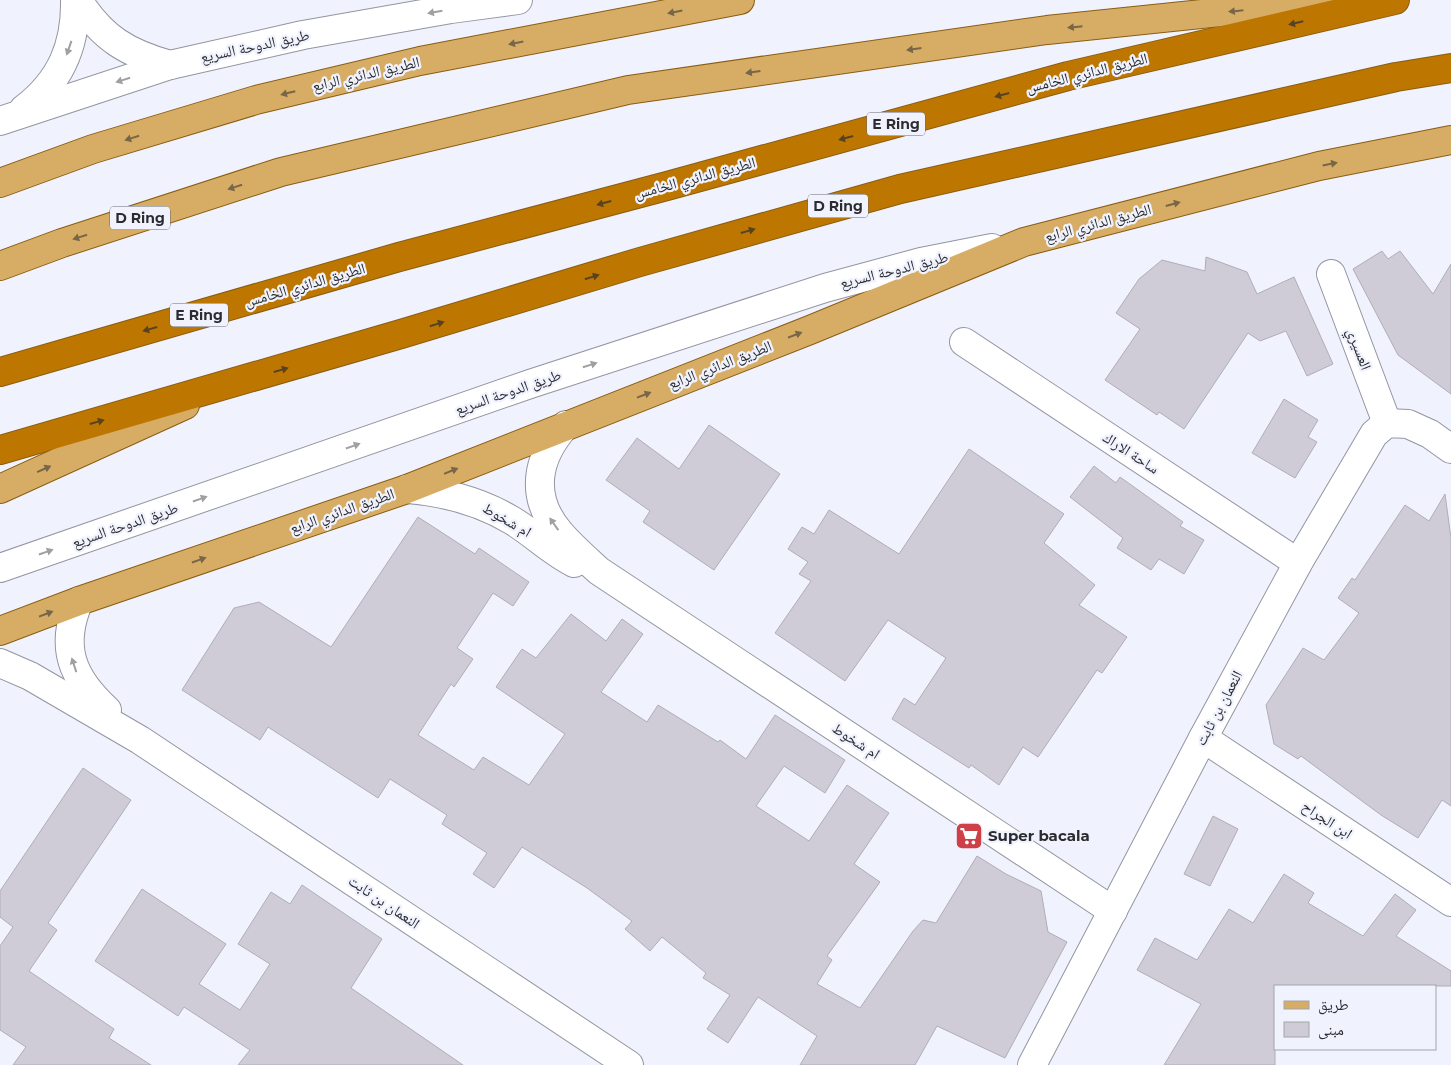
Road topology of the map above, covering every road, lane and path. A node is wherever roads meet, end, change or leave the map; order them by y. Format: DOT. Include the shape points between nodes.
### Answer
graph roads {
  1 [pos="76,0"];
  2 [pos="518,0"];
  3 [pos="740,0"];
  4 [pos="1337,0"];
  5 [pos="1395,0"];
  6 [pos="170,64"];
  7 [pos="1451,68"];
  8 [pos="8,118"];
  9 [pos="1451,140"];
  10 [pos="0,183"];
  11 [pos="1024,242"];
  12 [pos="0,266"];
  13 [pos="1331,274"];
  14 [pos="964,342"];
  15 [pos="0,372"];
  16 [pos="234,383"];
  17 [pos="1387,423"];
  18 [pos="566,425"];
  19 [pos="1451,448"];
  20 [pos="0,450"];
  21 [pos="0,489"];
  22 [pos="407,489"];
  23 [pos="1298,563"];
  24 [pos="0,568"];
  25 [pos="599,571"];
  26 [pos="79,601"];
  27 [pos="0,631"];
  28 [pos="0,662"];
  29 [pos="1203,738"];
  30 [pos="140,740"];
  31 [pos="1451,902"];
  32 [pos="1113,911"];
  33 [pos="629,1065"];
  34 [pos="1032,1065"];
  1 -- 6 [label="street" via="105,34 124,48"];
  1 -- 8 [label="street, one-way" via="72,42 63,64 35,101"];
  2 -- 6 [label="street, طريق الدوحة السريع, one-way" via="303,35"];
  3 -- 10 [label="main road, الطريق الدائري الرابع, one-way" via="420,61 247,103 93,149"];
  4 -- 12 [label="main road, D Ring, one-way" via="1047,30 628,90 281,172 62,242"];
  5 -- 15 [label="highway, الطريق الدائري الخامس / E Ring, one-way" via="1068,76 399,257"];
  6 -- 8 [label="street, طريق الدوحة السريع, one-way"];
  16 -- 7 [label="highway, D Ring, one-way" via="900,188"];
  11 -- 9 [label="main road, الطريق الدائري الرابع, one-way" via="1320,166"];
  18 -- 11 [label="main road, الطريق الدائري الرابع, one-way"];
  24 -- 11 [label="street, طريق الدوحة السريع, one-way" via="530,384 825,288 922,262"];
  13 -- 17 [label="street, العسيري"];
  14 -- 23 [label="street, ساحة الاراك"];
  20 -- 16 [label="highway, one-way"];
  21 -- 16 [label="main road, D Ring, one-way"];
  17 -- 19 [label="street" via="1408,424"];
  17 -- 23 [label="street, النعمان بن ثابت" via="1374,434 1360,455"];
  22 -- 18 [label="main road, الطريق الدائري الرابع, one-way"];
  25 -- 18 [label="street, ام شخوط, one-way" via="560,533 543,504 540,470 554,438"];
  22 -- 25 [label="street, ام شخوط" via="435,491 490,508 570,560"];
  26 -- 22 [label="main road, الطريق الدائري الرابع, one-way"];
  23 -- 29 [label="street, النعمان بن ثابت"];
  25 -- 32 [label="street, ام شخوط"];
  27 -- 26 [label="main road, الطريق الدائري الرابع, one-way"];
  30 -- 26 [label="street, النعمان بن ثابت, one-way" via="92,696 75,669 70,640"];
  28 -- 30 [label="street, النعمان بن ثابت"];
  29 -- 31 [label="street, ابن الجراح"];
  29 -- 32 [label="street, النعمان بن ثابت"];
  30 -- 33 [label="street, النعمان بن ثابت"];
  32 -- 34 [label="street, النعمان بن ثابت"];
}
